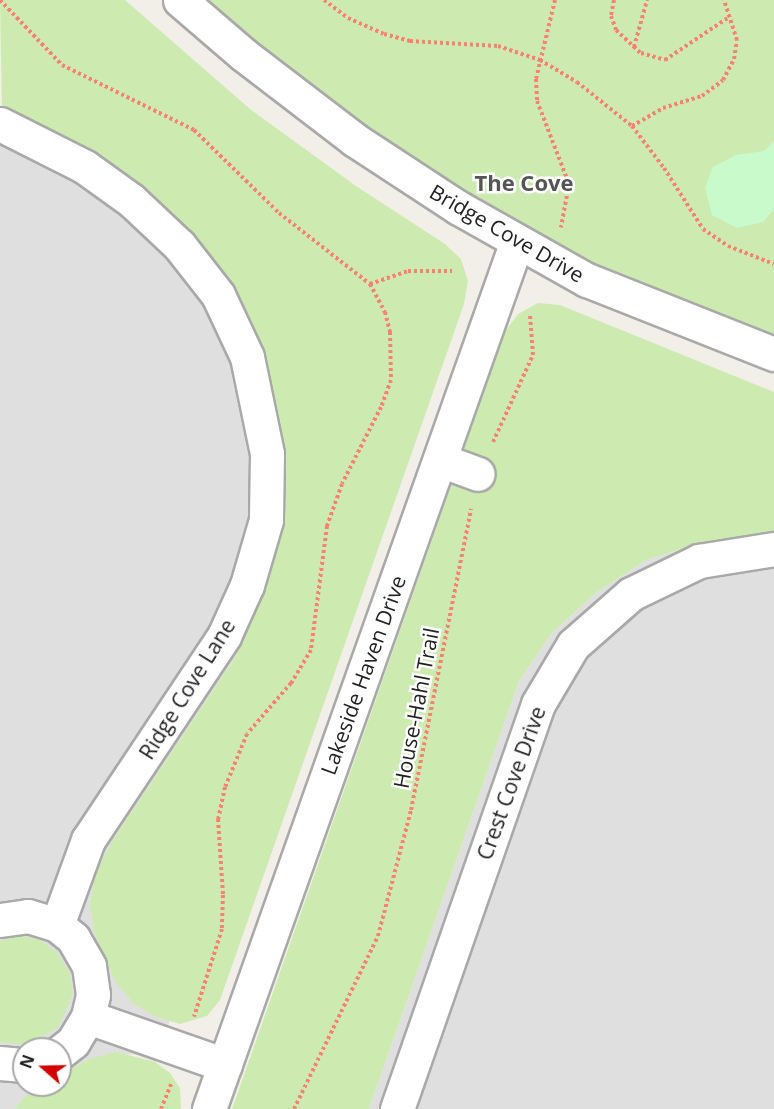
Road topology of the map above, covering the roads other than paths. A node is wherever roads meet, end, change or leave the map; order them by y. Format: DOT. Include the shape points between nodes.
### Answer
graph roads {
  1 [pos="180,0"];
  2 [pos="0,124"];
  3 [pos="518,241"];
  4 [pos="774,354"];
  5 [pos="440,460"];
  6 [pos="478,474"];
  7 [pos="774,549"];
  8 [pos="0,920"];
  9 [pos="57,925"];
  10 [pos="88,1017"];
  11 [pos="72,1043"];
  12 [pos="225,1065"];
  13 [pos="209,1109"];
  14 [pos="397,1109"];
  1 -- 3 [label="street, Bridge Cove Drive" via="244,56 355,140 459,208"];
  2 -- 9 [label="street, Ridge Cove Lane" via="85,166 131,200 179,245 218,295 247,357 267,454 266,520 248,585 224,636 88,840"];
  3 -- 4 [label="street, Bridge Cove Drive" via="587,280"];
  3 -- 5 [label="street, Lakeside Haven Drive"];
  5 -- 6 [label="street"];
  5 -- 12 [label="street, Lakeside Haven Drive"];
  7 -- 14 [label="street, Crest Cove Drive" via="699,561 631,594 573,645 538,704"];
  8 -- 9 [label="street" via="28,916"];
  9 -- 10 [label="street" via="73,938 89,966 93,995"];
  10 -- 11 [label="street"];
  10 -- 12 [label="street"];
  12 -- 13 [label="street, Lakeside Haven Drive"];
}
